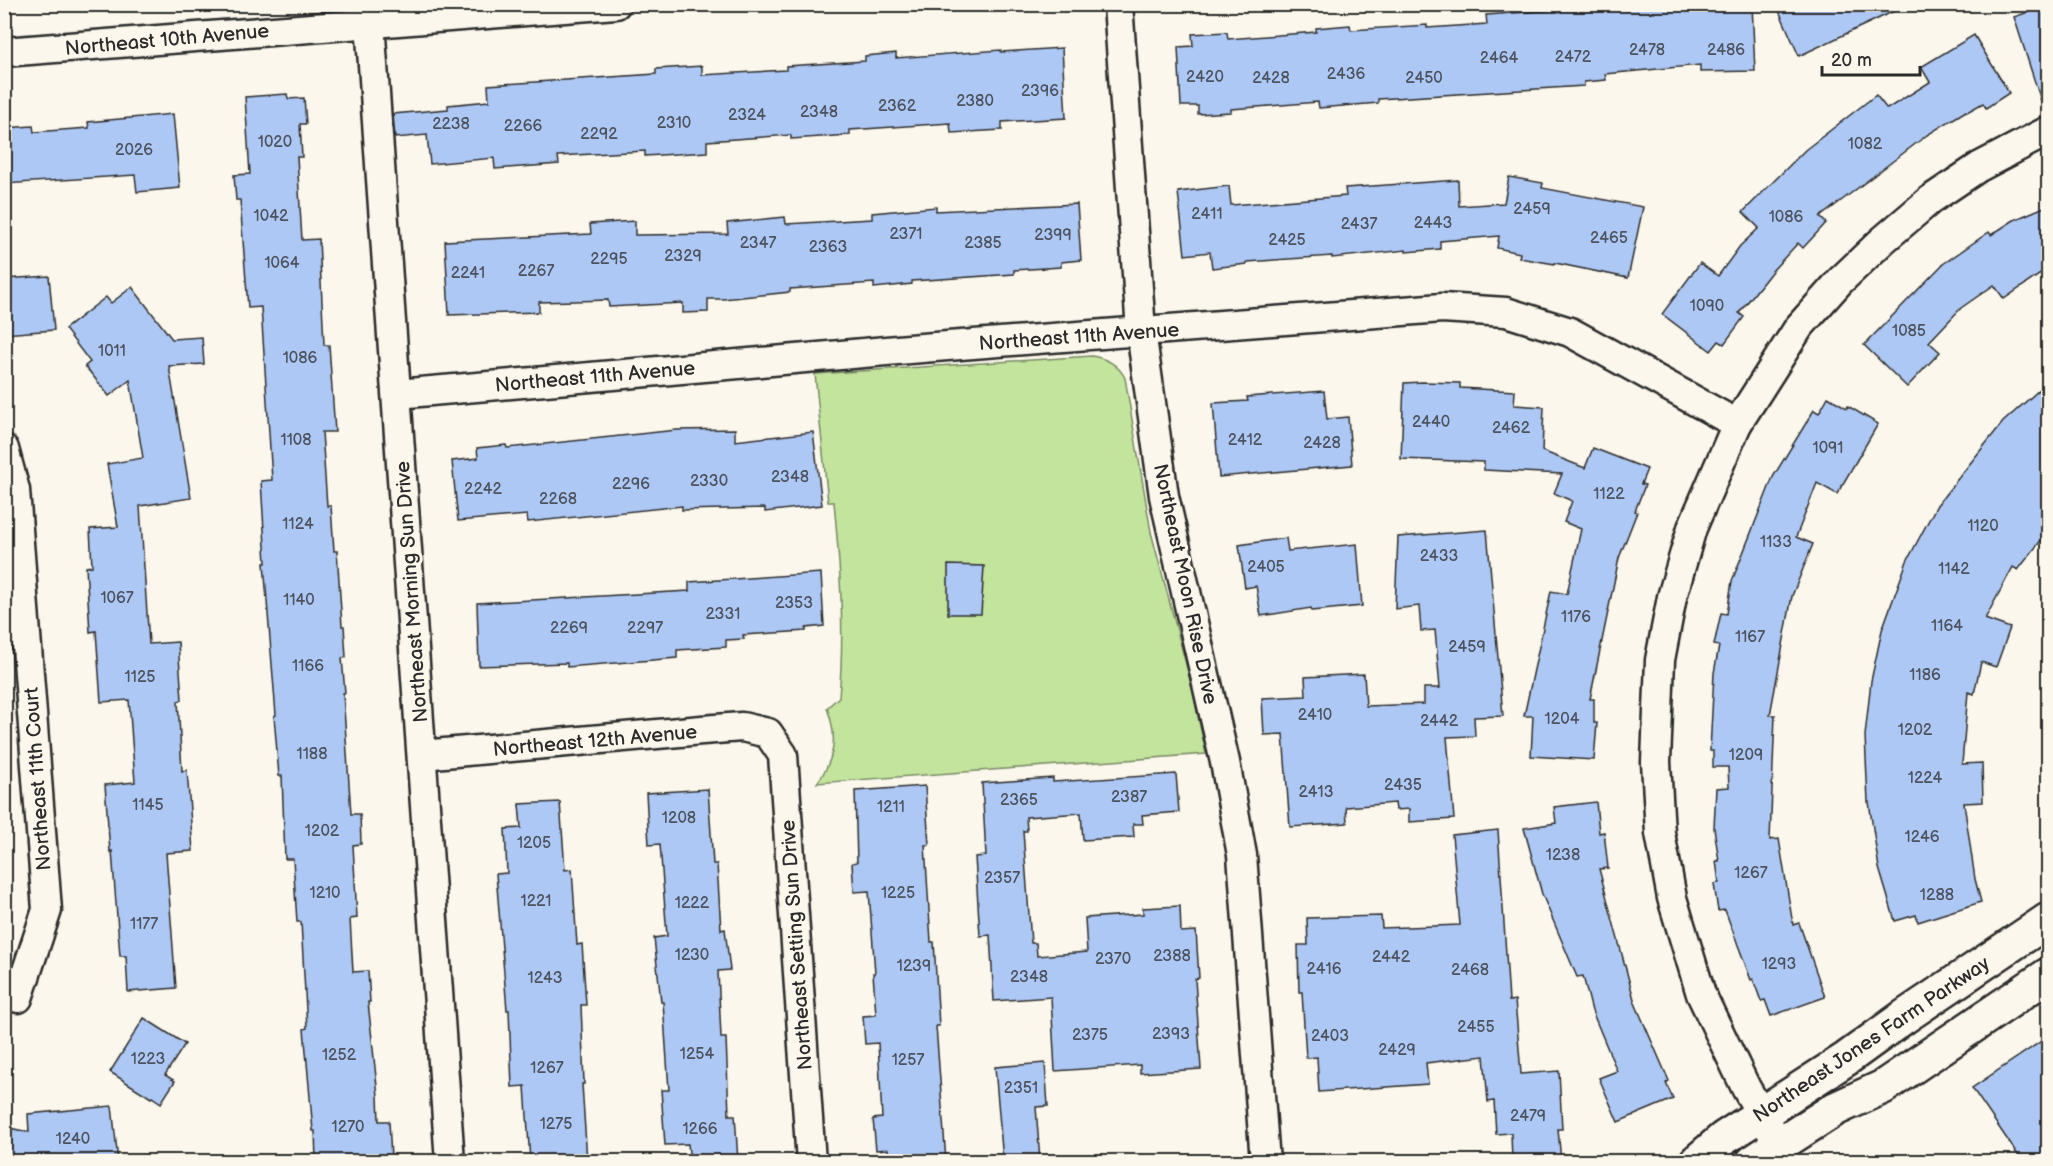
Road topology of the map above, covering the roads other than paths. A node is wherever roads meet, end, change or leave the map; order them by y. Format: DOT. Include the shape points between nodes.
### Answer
graph roads {
  1 [pos="616,4"];
  2 [pos="1118,4"];
  3 [pos="370,22"];
  4 [pos="4,52"];
  5 [pos="2049,131"];
  6 [pos="1141,331"];
  7 [pos="397,394"];
  8 [pos="1737,424"];
  9 [pos="4,449"];
  10 [pos="768,732"];
  11 [pos="422,755"];
  12 [pos="2049,920"];
  13 [pos="2049,975"];
  14 [pos="18,998"];
  15 [pos="1761,1114"];
  16 [pos="1766,1153"];
  17 [pos="450,1161"];
  18 [pos="811,1161"];
  19 [pos="1265,1161"];
  20 [pos="1696,1161"];
  1 -- 3 [label="street, Northeast 10th Avenue"];
  2 -- 6 [label="street, Northeast Moon Rise Drive"];
  3 -- 4 [label="street, Northeast 10th Avenue"];
  3 -- 7 [label="street, Northeast Morning Sun Drive"];
  5 -- 8 [label="street" via="1979,167 1930,200 1882,241 1799,327"];
  6 -- 7 [label="street, Northeast 11th Avenue"];
  6 -- 8 [label="street, Northeast 11th Avenue" via="1442,308 1506,312 1570,332"];
  6 -- 19 [label="street, Northeast Moon Rise Drive" via="1164,496 1242,855"];
  7 -- 11 [label="street, Northeast Morning Sun Drive"];
  8 -- 15 [label="street" via="1692,528 1672,597 1660,660 1656,762 1660,834 1672,898 1701,994"];
  9 -- 14 [label="street, Northeast 11th Court" via="15,490 47,910"];
  10 -- 11 [label="street, Northeast 12th Avenue" via="742,728 702,730"];
  10 -- 18 [label="street, Northeast Setting Sun Drive" via="783,754"];
  11 -- 17 [label="street, Northeast Morning Sun Drive"];
  12 -- 15 [label="street, Northeast Jones Farm Parkway"];
  13 -- 16 [label="street, Northeast Jones Farm Parkway" via="1882,1087 1835,1109"];
  15 -- 16 [label="street"];
  15 -- 20 [label="street, Northeast Jones Farm Parkway"];
}
